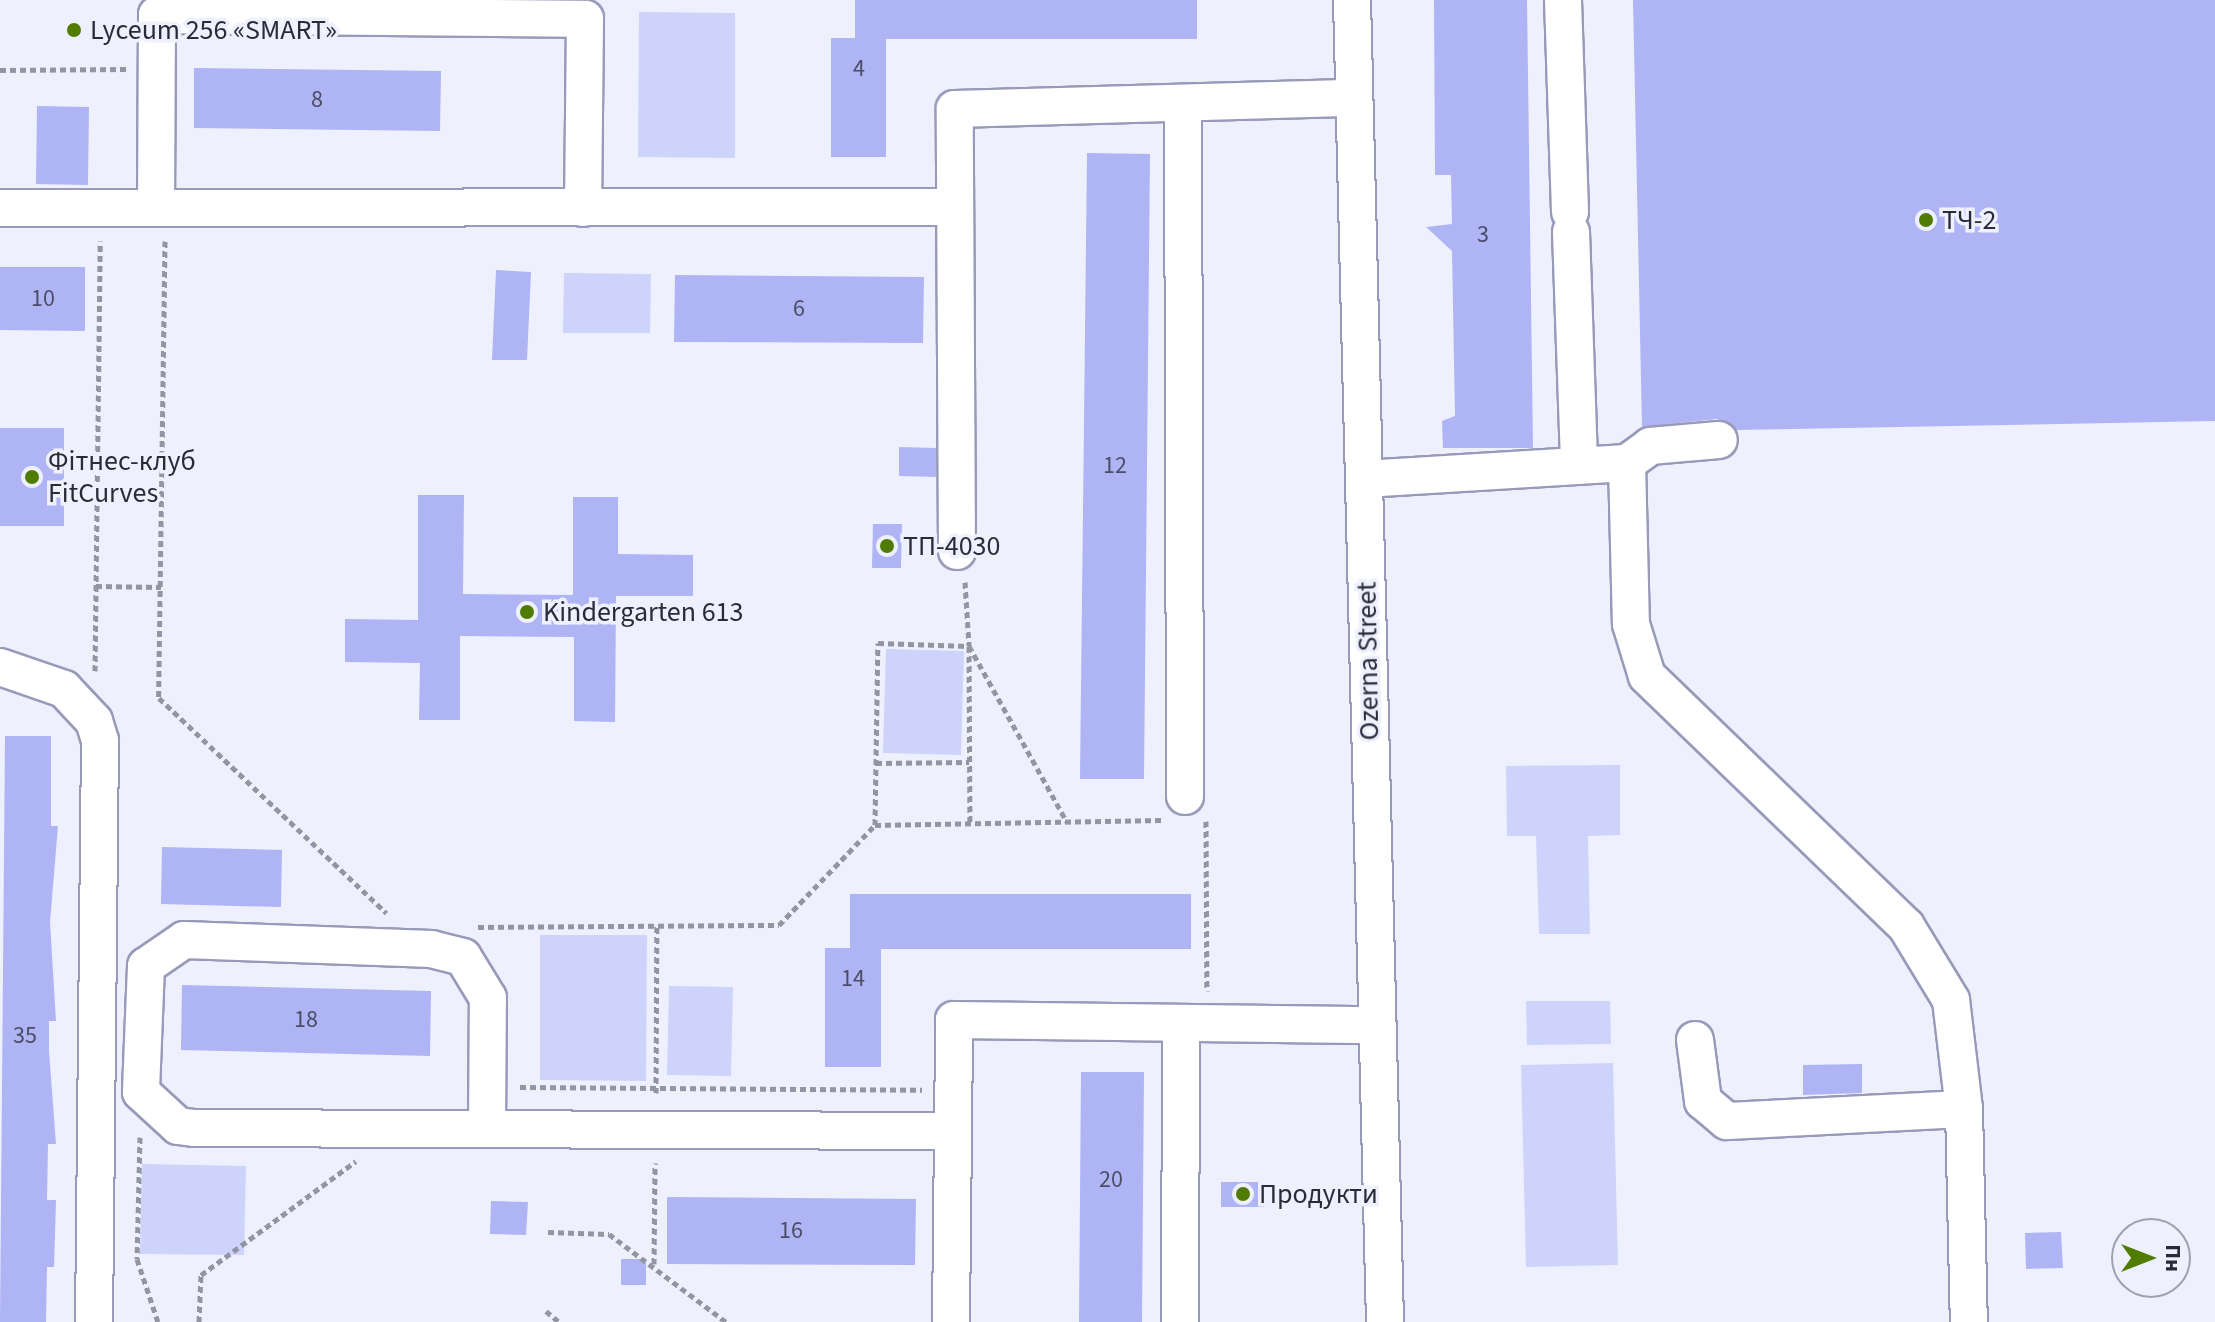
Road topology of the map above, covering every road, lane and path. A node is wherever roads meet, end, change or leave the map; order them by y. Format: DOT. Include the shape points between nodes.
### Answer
graph roads {
  1 [pos="1352,0"];
  2 [pos="1563,0"];
  3 [pos="157,68"];
  4 [pos="0,70"];
  5 [pos="1354,98"];
  6 [pos="1183,103"];
  7 [pos="955,207"];
  8 [pos="0,208"];
  9 [pos="101,208"];
  10 [pos="161,208"];
  11 [pos="583,208"];
  12 [pos="1719,440"];
  13 [pos="1627,463"];
  14 [pos="1579,466"];
  15 [pos="1364,479"];
  16 [pos="957,551"];
  17 [pos="96,586"];
  18 [pos="161,587"];
  19 [pos="969,646"];
  20 [pos="0,667"];
  21 [pos="94,721"];
  22 [pos="969,762"];
  23 [pos="876,763"];
  24 [pos="1183,812"];
  25 [pos="1067,822"];
  26 [pos="970,823"];
  27 [pos="875,825"];
  28 [pos="465,927"];
  29 [pos="424,949"];
  30 [pos="1194,1023"];
  31 [pos="1377,1025"];
  32 [pos="1695,1040"];
  33 [pos="487,1087"];
  34 [pos="953,1091"];
  35 [pos="141,1092"];
  36 [pos="1964,1109"];
  37 [pos="400,1129"];
  38 [pos="487,1129"];
  39 [pos="953,1131"];
  40 [pos="548,1232"];
  41 [pos="546,1311"];
  42 [pos="94,1322"];
  43 [pos="158,1322"];
  44 [pos="199,1322"];
  45 [pos="559,1322"];
  46 [pos="726,1322"];
  47 [pos="951,1322"];
  48 [pos="1180,1322"];
  49 [pos="1385,1322"];
  50 [pos="1969,1322"];
  1 -- 5 [label="street, Ozerna Street"];
  2 -- 14 [label="street"];
  3 -- 4 [label="path"];
  3 -- 10 [label="street"];
  3 -- 11 [label="street" via="157,15 585,19"];
  5 -- 6 [label="street"];
  5 -- 15 [label="street, Ozerna Street"];
  6 -- 7 [label="street" via="955,109"];
  6 -- 24 [label="street"];
  7 -- 11 [label="street"];
  7 -- 16 [label="street"];
  8 -- 9 [label="street"];
  9 -- 10 [label="street"];
  9 -- 17 [label="path"];
  10 -- 11 [label="street"];
  10 -- 18 [label="path"];
  12 -- 13 [label="street" via="1650,446"];
  13 -- 14 [label="street"];
  13 -- 36 [label="street" via="1631,624 1647,676 1906,926 1951,1000"];
  14 -- 15 [label="street"];
  15 -- 31 [label="street, Ozerna Street"];
  16 -- 19 [label="path"];
  17 -- 18 [label="path"];
  17 -- 21 [label="path"];
  18 -- 29 [label="path" via="159,698"];
  19 -- 22 [label="path"];
  19 -- 23 [label="path" via="878,643"];
  19 -- 25 [label="path"];
  20 -- 21 [label="street" via="64,689"];
  21 -- 42 [label="street" via="100,741"];
  22 -- 23 [label="path"];
  22 -- 26 [label="path"];
  23 -- 27 [label="path"];
  24 -- 25 [label="path"];
  24 -- 30 [label="path" via="1206,819"];
  25 -- 26 [label="path"];
  26 -- 27 [label="path"];
  27 -- 28 [label="path" via="779,925"];
  29 -- 33 [label="street" via="463,957 484,982"];
  29 -- 35 [label="street" via="169,944 141,981"];
  30 -- 31 [label="street"];
  30 -- 34 [label="street" via="954,1020"];
  30 -- 48 [label="street"];
  31 -- 49 [label="street, Ozerna Street"];
  32 -- 36 [label="street" via="1703,1101 1727,1121"];
  33 -- 34 [label="path"];
  33 -- 38 [label="street"];
  34 -- 39 [label="street"];
  35 -- 37 [label="street" via="178,1126"];
  35 -- 43 [label="path" via="137,1259"];
  36 -- 50 [label="street"];
  37 -- 38 [label="street"];
  37 -- 44 [label="path" via="201,1275"];
  38 -- 39 [label="street"];
  39 -- 47 [label="street"];
  40 -- 46 [label="path" via="609,1234"];
  41 -- 45 [label="path"];
}
